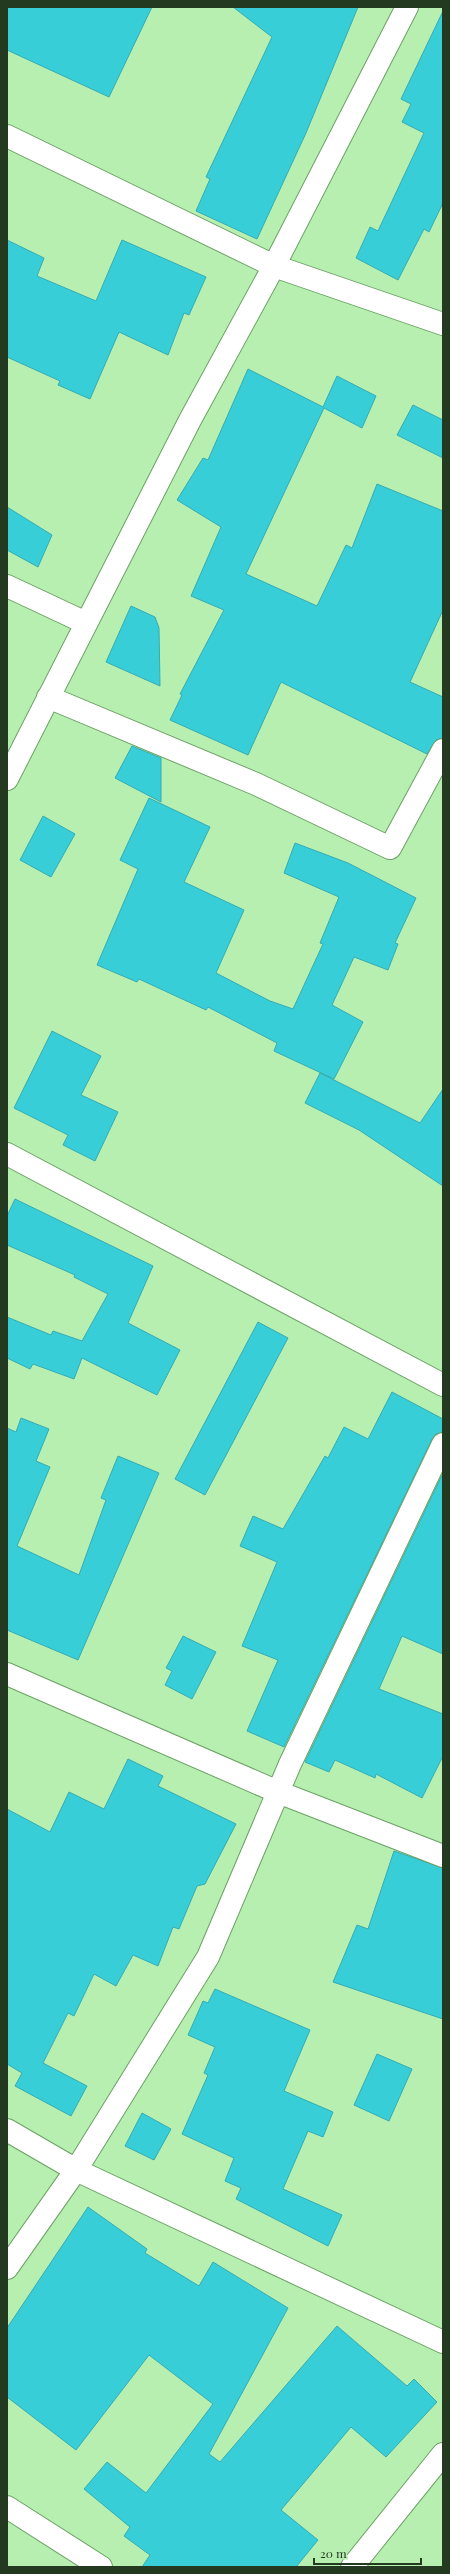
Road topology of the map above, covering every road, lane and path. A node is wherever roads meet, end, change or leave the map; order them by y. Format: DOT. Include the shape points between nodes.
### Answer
graph roads {
  1 [pos="407,7"];
  2 [pos="7,136"];
  3 [pos="274,266"];
  4 [pos="443,324"];
  5 [pos="7,586"];
  6 [pos="86,623"];
  7 [pos="48,698"];
  8 [pos="443,750"];
  9 [pos="7,779"];
  10 [pos="7,1154"];
  11 [pos="443,1385"];
  12 [pos="443,1444"];
  13 [pos="7,1674"];
  14 [pos="278,1792"];
  15 [pos="443,1856"];
  16 [pos="7,2130"];
  17 [pos="76,2170"];
  18 [pos="7,2268"];
  19 [pos="443,2342"];
  20 [pos="443,2454"];
  21 [pos="7,2507"];
  22 [pos="101,2567"];
  23 [pos="352,2567"];
  1 -- 3 [label="street"];
  2 -- 3 [label="street"];
  3 -- 4 [label="street"];
  3 -- 6 [label="street" via="190,420"];
  5 -- 6 [label="street"];
  6 -- 7 [label="street"];
  7 -- 8 [label="street" via="256,784 390,848"];
  7 -- 9 [label="street"];
  10 -- 11 [label="street"];
  12 -- 14 [label="street"];
  13 -- 14 [label="street"];
  14 -- 15 [label="street"];
  14 -- 17 [label="street" via="208,1958"];
  16 -- 17 [label="street"];
  17 -- 18 [label="street"];
  17 -- 19 [label="street"];
  20 -- 23 [label="street"];
  21 -- 22 [label="street"];
}
